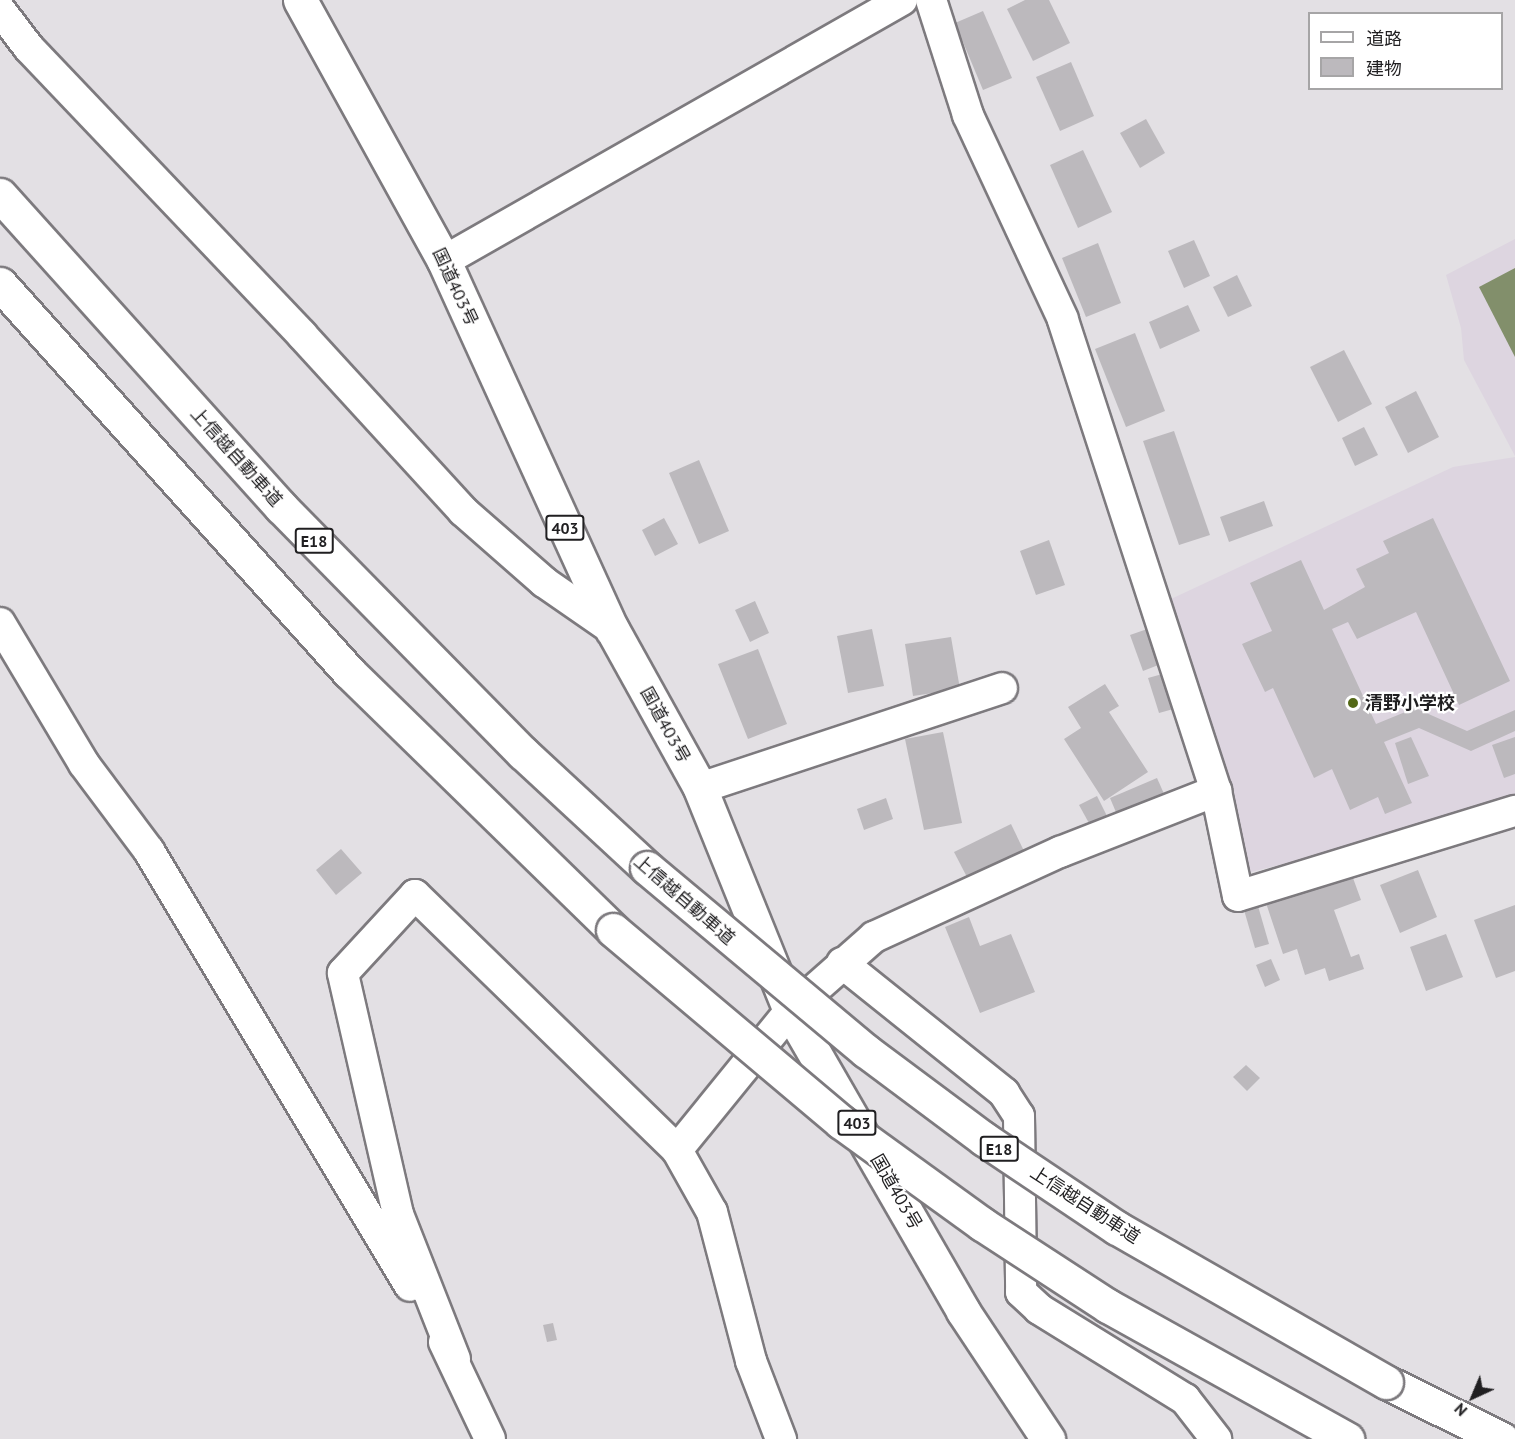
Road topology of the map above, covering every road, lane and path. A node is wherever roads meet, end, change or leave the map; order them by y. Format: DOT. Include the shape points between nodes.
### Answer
graph roads {
  1 [pos="300,0"];
  2 [pos="902,0"];
  3 [pos="931,0"];
  4 [pos="0,10"];
  5 [pos="0,195"];
  6 [pos="444,261"];
  7 [pos="0,284"];
  8 [pos="0,623"];
  9 [pos="612,629"];
  10 [pos="1002,688"];
  11 [pos="700,788"];
  12 [pos="1216,791"];
  13 [pos="1515,811"];
  14 [pos="842,963"];
  15 [pos="790,1011"];
  16 [pos="677,1150"];
  17 [pos="454,1359"];
  18 [pos="490,1439"];
  19 [pos="781,1439"];
  20 [pos="1048,1439"];
  21 [pos="1216,1439"];
  22 [pos="1347,1439"];
  23 [pos="1502,1439"];
  1 -- 6 [label="highway, 国道403号 / 403"];
  2 -- 6 [label="street"];
  3 -- 12 [label="street" via="968,115 1063,319"];
  4 -- 9 [label="street" via="29,48 463,511 544,582"];
  5 -- 23 [label="highway, 上信越自動車道 / E18, bridge" via="281,507 523,753 647,868 866,1051 984,1139 1127,1234 1386,1382"];
  6 -- 9 [label="highway, 国道403号 / 403"];
  7 -- 22 [label="highway, bridge" via="349,672 613,930 841,1122 982,1224 1108,1306"];
  8 -- 17 [label="street" via="84,764 149,851"];
  9 -- 11 [label="highway, 国道403号 / 403"];
  10 -- 11 [label="street"];
  11 -- 15 [label="highway, 国道403号 / 403"];
  12 -- 13 [label="street" via="1238,896"];
  12 -- 14 [label="street" via="1060,852 884,932"];
  14 -- 15 [label="street"];
  14 -- 21 [label="street" via="1004,1094 1019,1116 1021,1292 1040,1309 1185,1399"];
  15 -- 16 [label="street"];
  15 -- 20 [label="highway, 国道403号 / 403" via="963,1311"];
  16 -- 17 [label="street" via="415,895 343,973 398,1214"];
  16 -- 19 [label="street" via="712,1212 751,1361"];
  17 -- 18 [label="street"];
}
